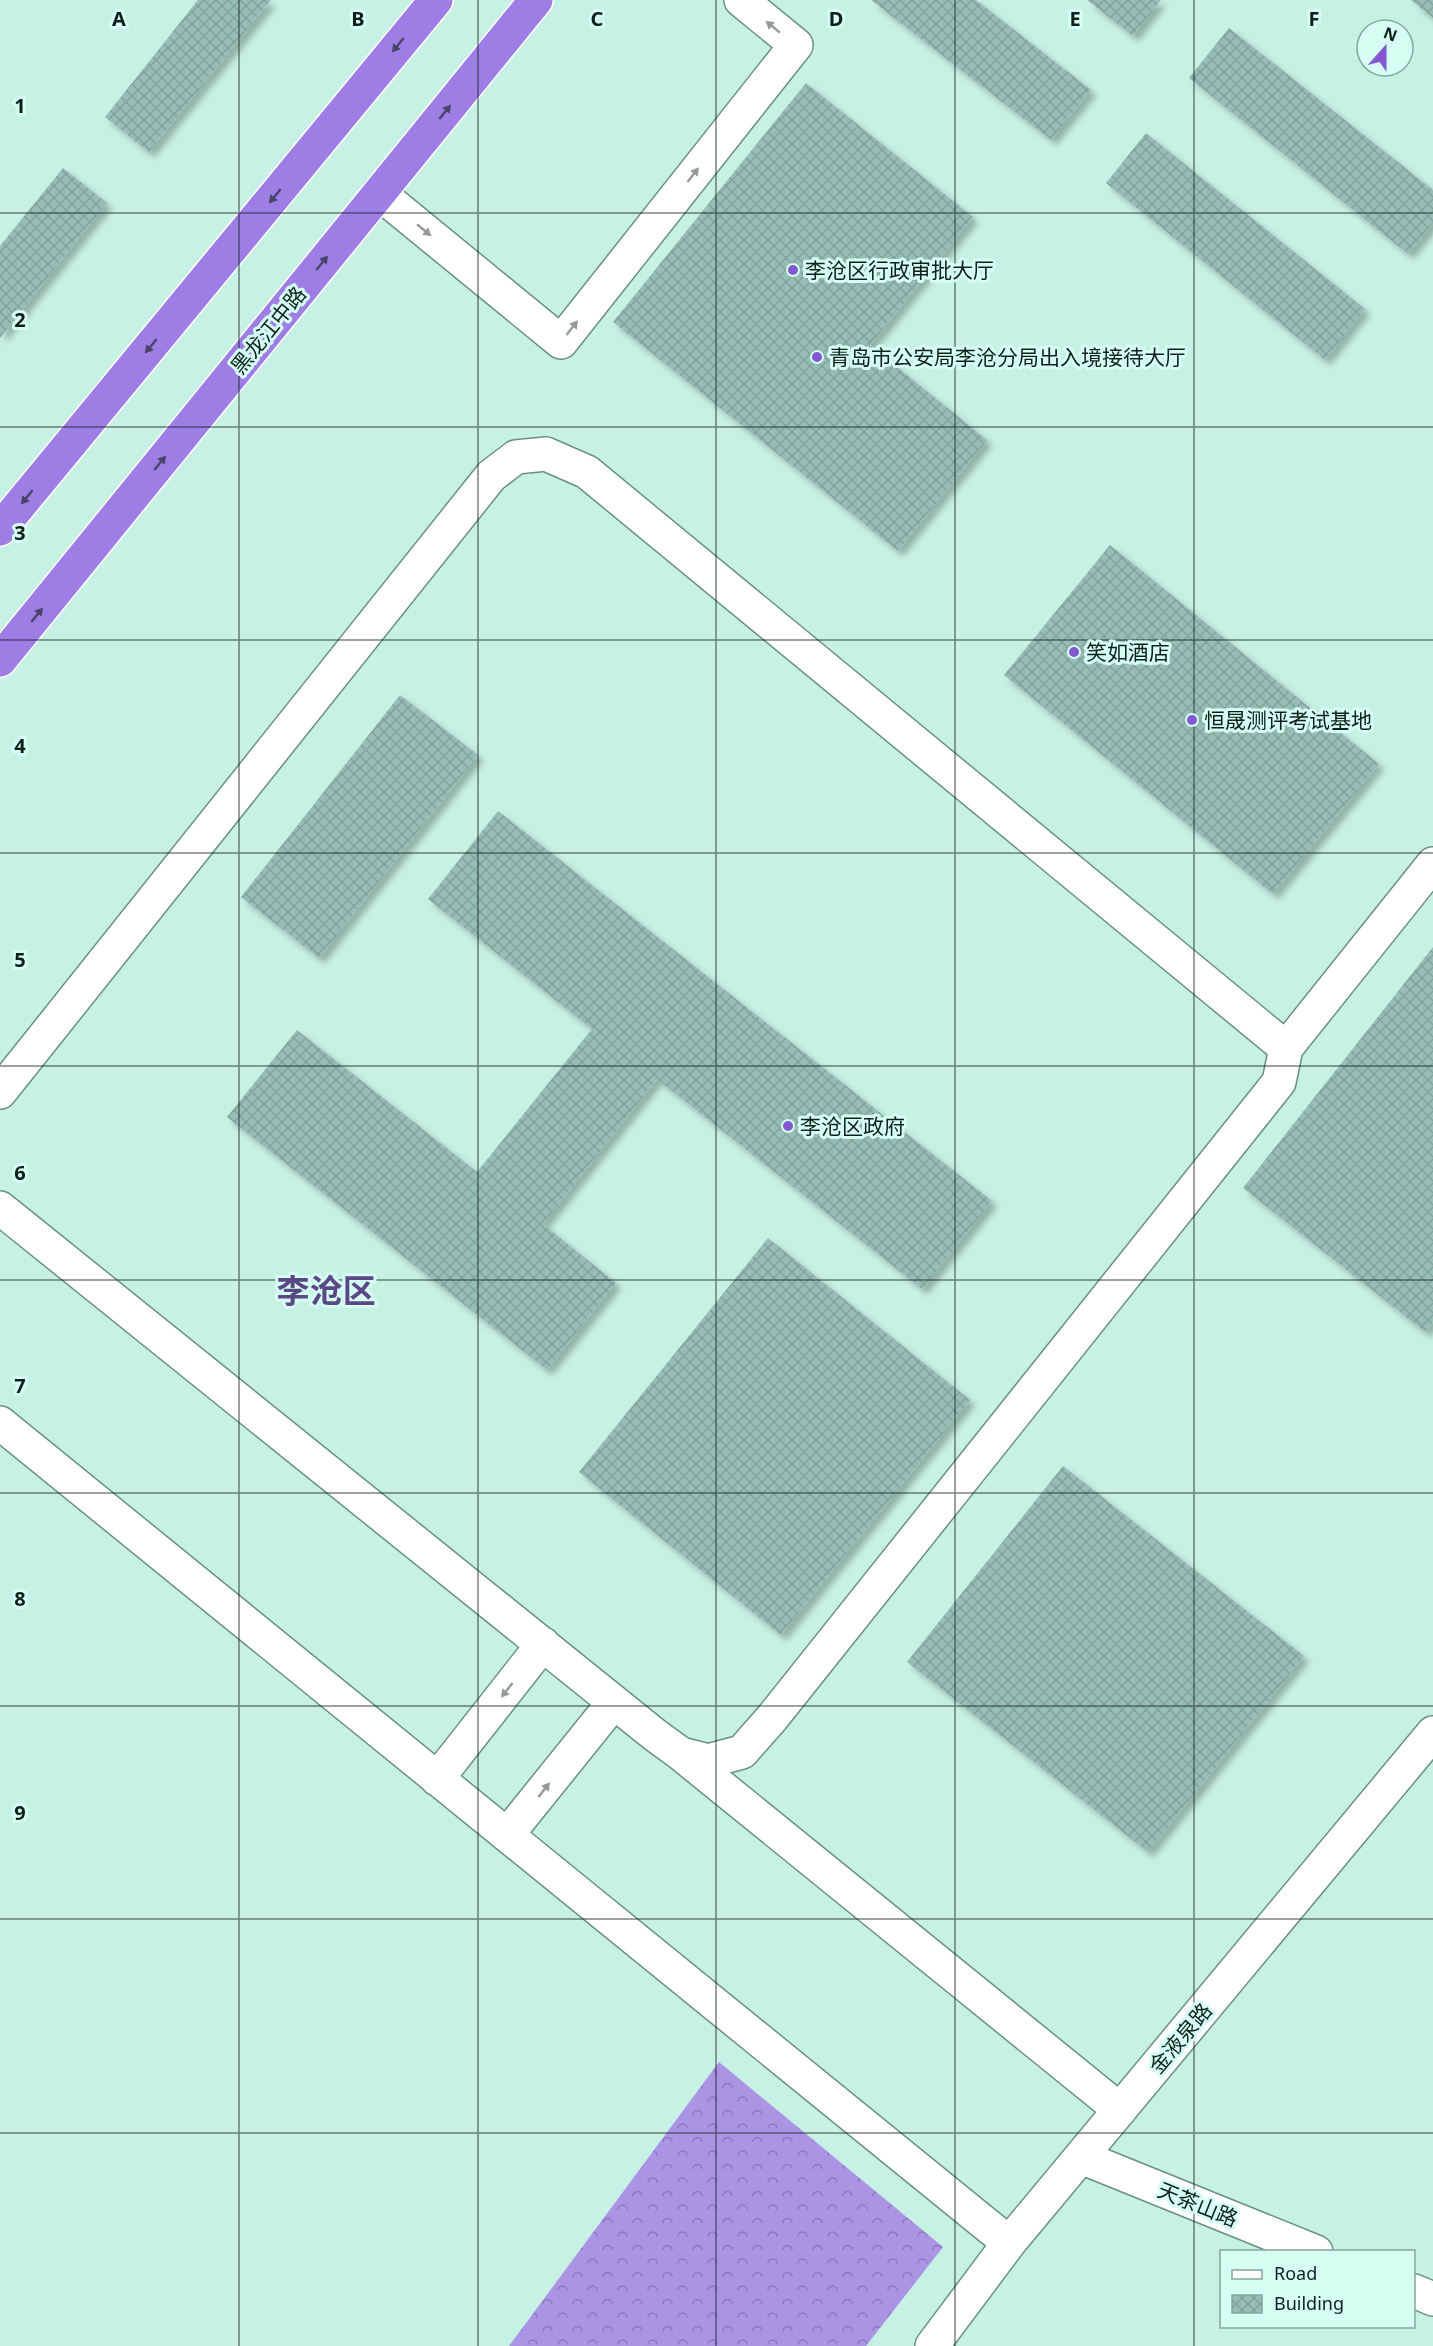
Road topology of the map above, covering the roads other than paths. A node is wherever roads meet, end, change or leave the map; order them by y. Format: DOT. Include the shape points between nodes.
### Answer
graph roads {
  1 [pos="436,0"];
  2 [pos="536,0"];
  3 [pos="741,0"];
  4 [pos="379,193"];
  5 [pos="0,529"];
  6 [pos="0,660"];
  7 [pos="1433,864"];
  8 [pos="1286,1048"];
  9 [pos="0,1092"];
  10 [pos="0,1208"];
  11 [pos="0,1423"];
  12 [pos="543,1644"];
  13 [pos="614,1702"];
  14 [pos="1433,1734"];
  15 [pos="681,1754"];
  16 [pos="437,1779"];
  17 [pos="507,1836"];
  18 [pos="1120,2110"];
  19 [pos="1081,2157"];
  20 [pos="1009,2243"];
  21 [pos="1311,2250"];
  22 [pos="1415,2292"];
  23 [pos="1433,2299"];
  24 [pos="932,2346"];
  1 -- 5 [label="highway, one-way"];
  4 -- 2 [label="highway, 黑龙江中路, one-way"];
  4 -- 3 [label="street, one-way" via="561,342 796,45"];
  6 -- 4 [label="highway, 黑龙江中路, one-way"];
  7 -- 8 [label="street"];
  8 -- 9 [label="street" via="587,472 546,454 516,457 491,476"];
  8 -- 15 [label="street" via="1280,1082 757,1735 742,1752 708,1761"];
  10 -- 12 [label="street"];
  11 -- 16 [label="street"];
  12 -- 13 [label="street"];
  12 -- 16 [label="street, one-way"];
  13 -- 15 [label="street"];
  17 -- 13 [label="street, one-way"];
  14 -- 18 [label="street, 金液泉路"];
  15 -- 18 [label="street"];
  16 -- 17 [label="street"];
  17 -- 20 [label="street"];
  18 -- 19 [label="street, 金液泉路"];
  19 -- 20 [label="street, 金液泉路"];
  19 -- 21 [label="street, 天茶山路"];
  20 -- 24 [label="street, 金液泉路"];
  22 -- 23 [label="street"];
}
